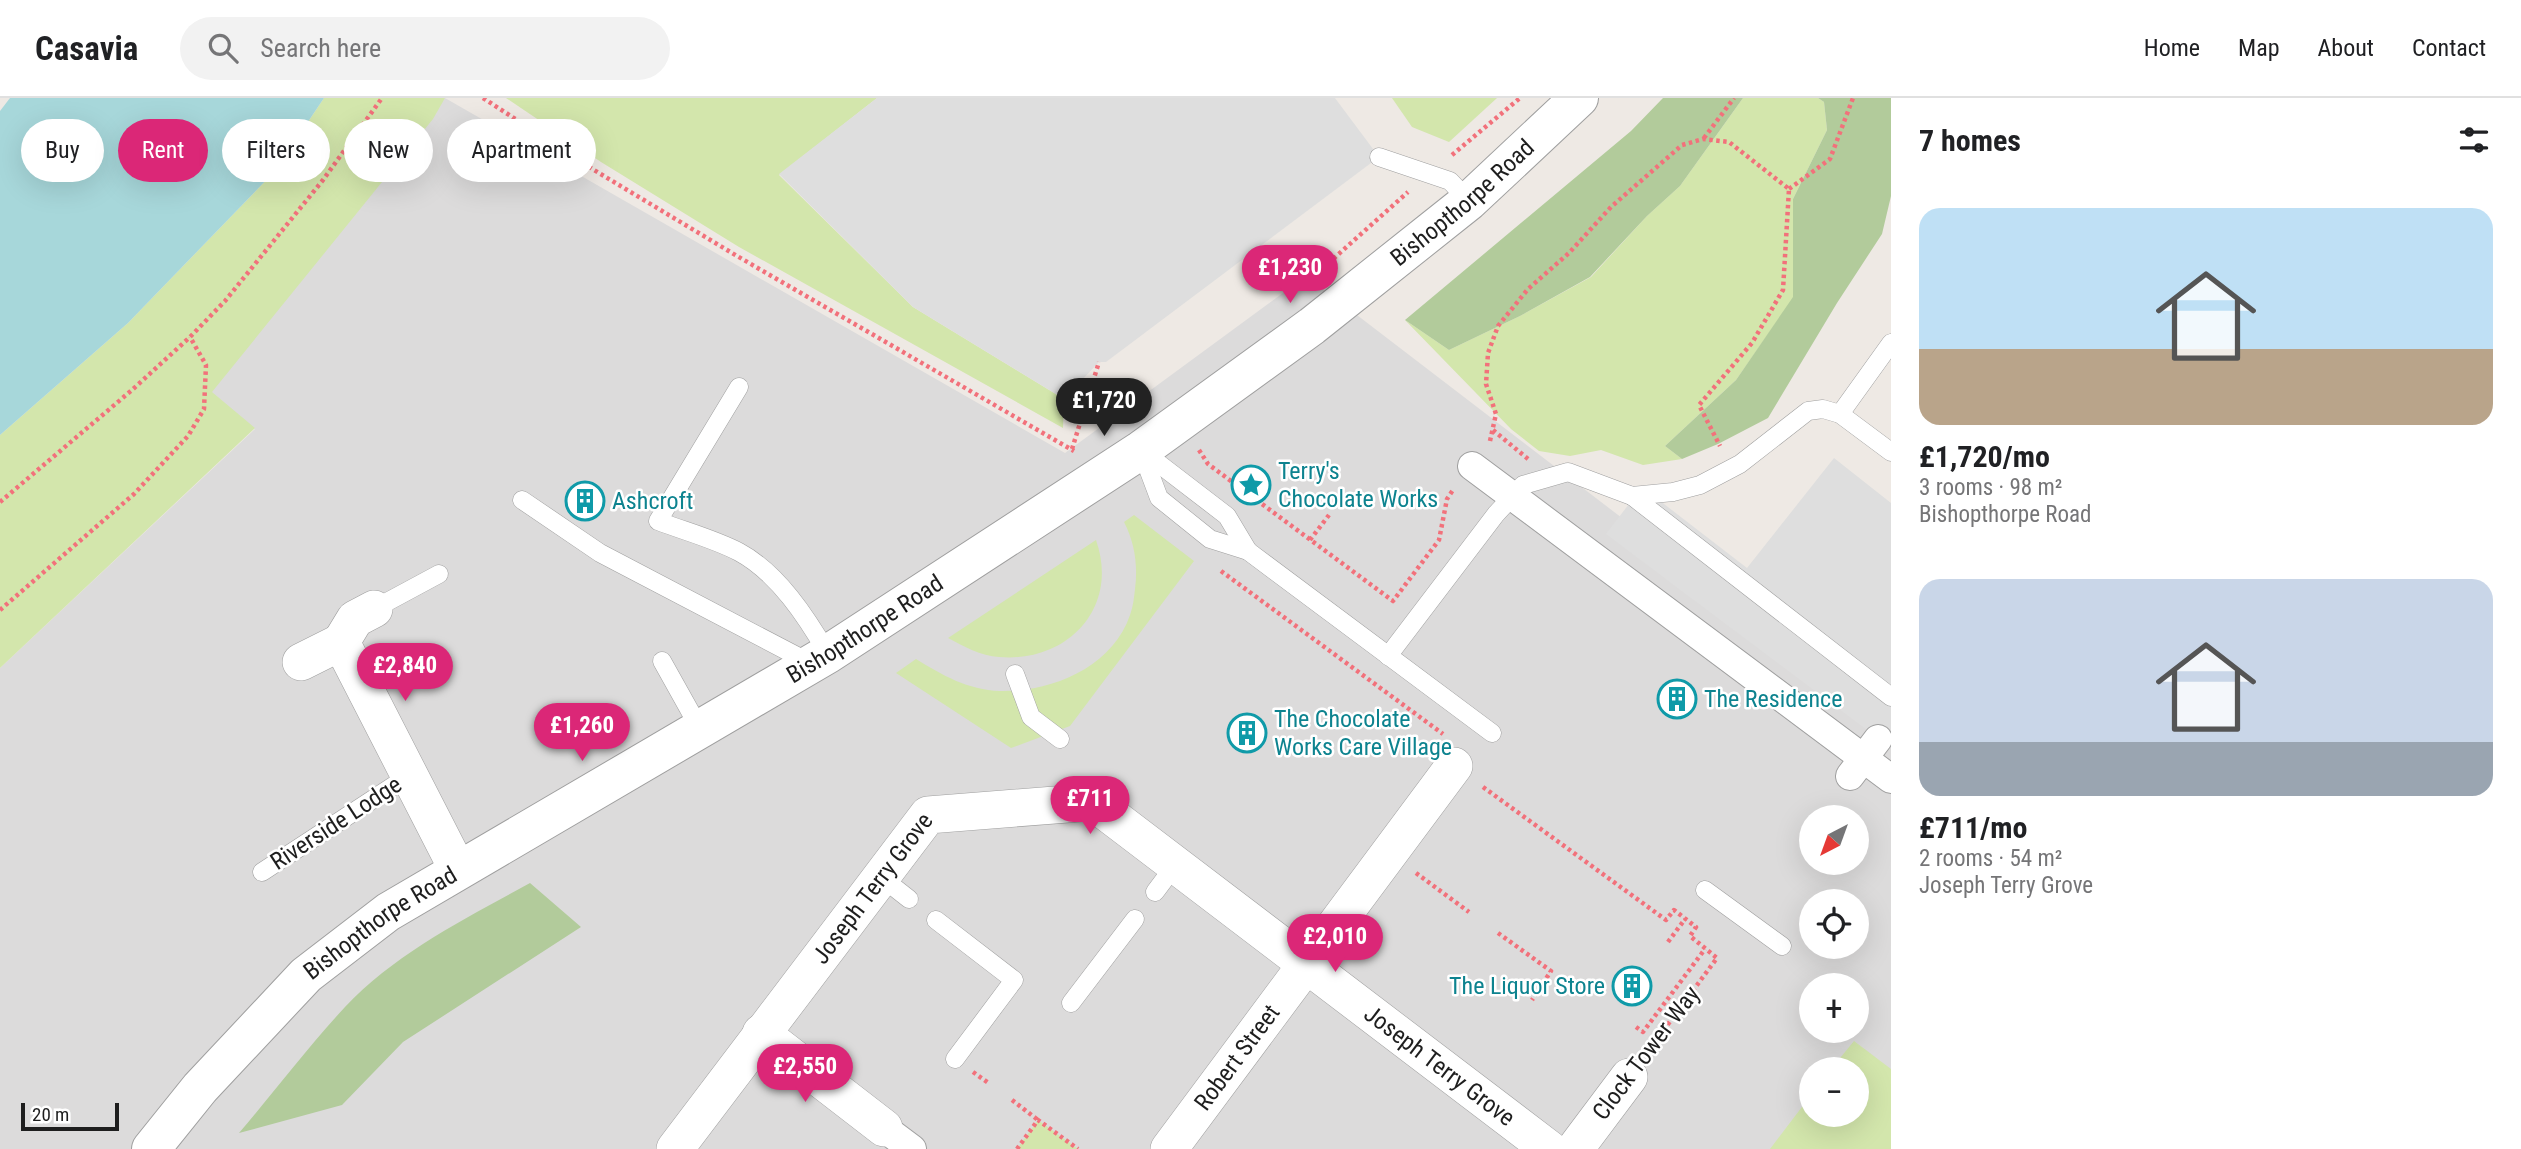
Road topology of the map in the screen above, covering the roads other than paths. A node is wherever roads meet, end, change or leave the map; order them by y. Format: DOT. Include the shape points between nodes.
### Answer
graph roads {
  1 [pos="1579,98"];
  2 [pos="1379,156"];
  3 [pos="1469,201"];
  4 [pos="1891,343"];
  5 [pos="739,387"];
  6 [pos="1840,414"];
  7 [pos="1141,450"];
  8 [pos="1891,452"];
  9 [pos="1472,467"];
  10 [pos="1512,496"];
  11 [pos="1632,496"];
  12 [pos="522,500"];
  13 [pos="1248,551"];
  14 [pos="439,574"];
  15 [pos="374,609"];
  16 [pos="341,642"];
  17 [pos="1388,656"];
  18 [pos="820,659"];
  19 [pos="662,661"];
  20 [pos="301,662"];
  21 [pos="1015,674"];
  22 [pos="1891,697"];
  23 [pos="700,729"];
  24 [pos="1492,733"];
  25 [pos="1060,739"];
  26 [pos="1454,766"];
  27 [pos="410,775"];
  28 [pos="1891,779"];
  29 [pos="458,870"];
  30 [pos="262,872"];
  31 [pos="1705,890"];
  32 [pos="936,919"];
  33 [pos="1135,919"];
  34 [pos="1782,946"];
  35 [pos="1307,964"];
  36 [pos="1071,1003"];
  37 [pos="761,1033"];
  38 [pos="956,1059"];
  39 [pos="1629,1077"];
  40 [pos="898,1139"];
  41 [pos="150,1149"];
  42 [pos="675,1149"];
  43 [pos="1169,1149"];
  44 [pos="1549,1149"];
  45 [pos="1575,1149"];
  1 -- 3 [label="street, Bishopthorpe Road"];
  2 -- 3 [label="lane" via="1450,181"];
  3 -- 7 [label="street, Bishopthorpe Road" via="1312,326"];
  4 -- 6 [label="lane"];
  5 -- 18 [label="lane" via="658,521 754,562 797,605"];
  6 -- 8 [label="lane"];
  6 -- 11 [label="lane" via="1808,411 1732,468 1700,485"];
  7 -- 13 [label="lane" via="1227,516"];
  7 -- 13 [label="lane" via="1159,498 1210,539"];
  7 -- 18 [label="street, Bishopthorpe Road"];
  9 -- 10 [label="street"];
  10 -- 11 [label="lane" via="1523,485 1568,472"];
  10 -- 17 [label="lane"];
  10 -- 28 [label="street"];
  11 -- 22 [label="lane"];
  12 -- 18 [label="lane" via="600,553"];
  13 -- 17 [label="lane"];
  14 -- 15 [label="lane"];
  15 -- 16 [label="street" via="355,619"];
  16 -- 20 [label="street"];
  16 -- 27 [label="street"];
  17 -- 24 [label="lane"];
  18 -- 23 [label="street, Bishopthorpe Road"];
  19 -- 23 [label="lane"];
  21 -- 25 [label="lane" via="1031,717"];
  23 -- 29 [label="street, Bishopthorpe Road"];
  26 -- 35 [label="street, Robert Street"];
  27 -- 29 [label="street"];
  27 -- 30 [label="lane, Riverside Lodge"];
  29 -- 41 [label="street, Bishopthorpe Road" via="388,912 306,975"];
  31 -- 34 [label="lane"];
  32 -- 38 [label="lane" via="1014,980"];
  33 -- 36 [label="lane"];
  35 -- 37 [label="street, Joseph Terry Grove" via="1165,878 1093,802 929,815 895,888"];
  35 -- 43 [label="street, Robert Street"];
  35 -- 44 [label="street, Joseph Terry Grove"];
  37 -- 40 [label="street"];
  37 -- 42 [label="street, Joseph Terry Grove"];
  39 -- 45 [label="street, Clock Tower Way"];
}
